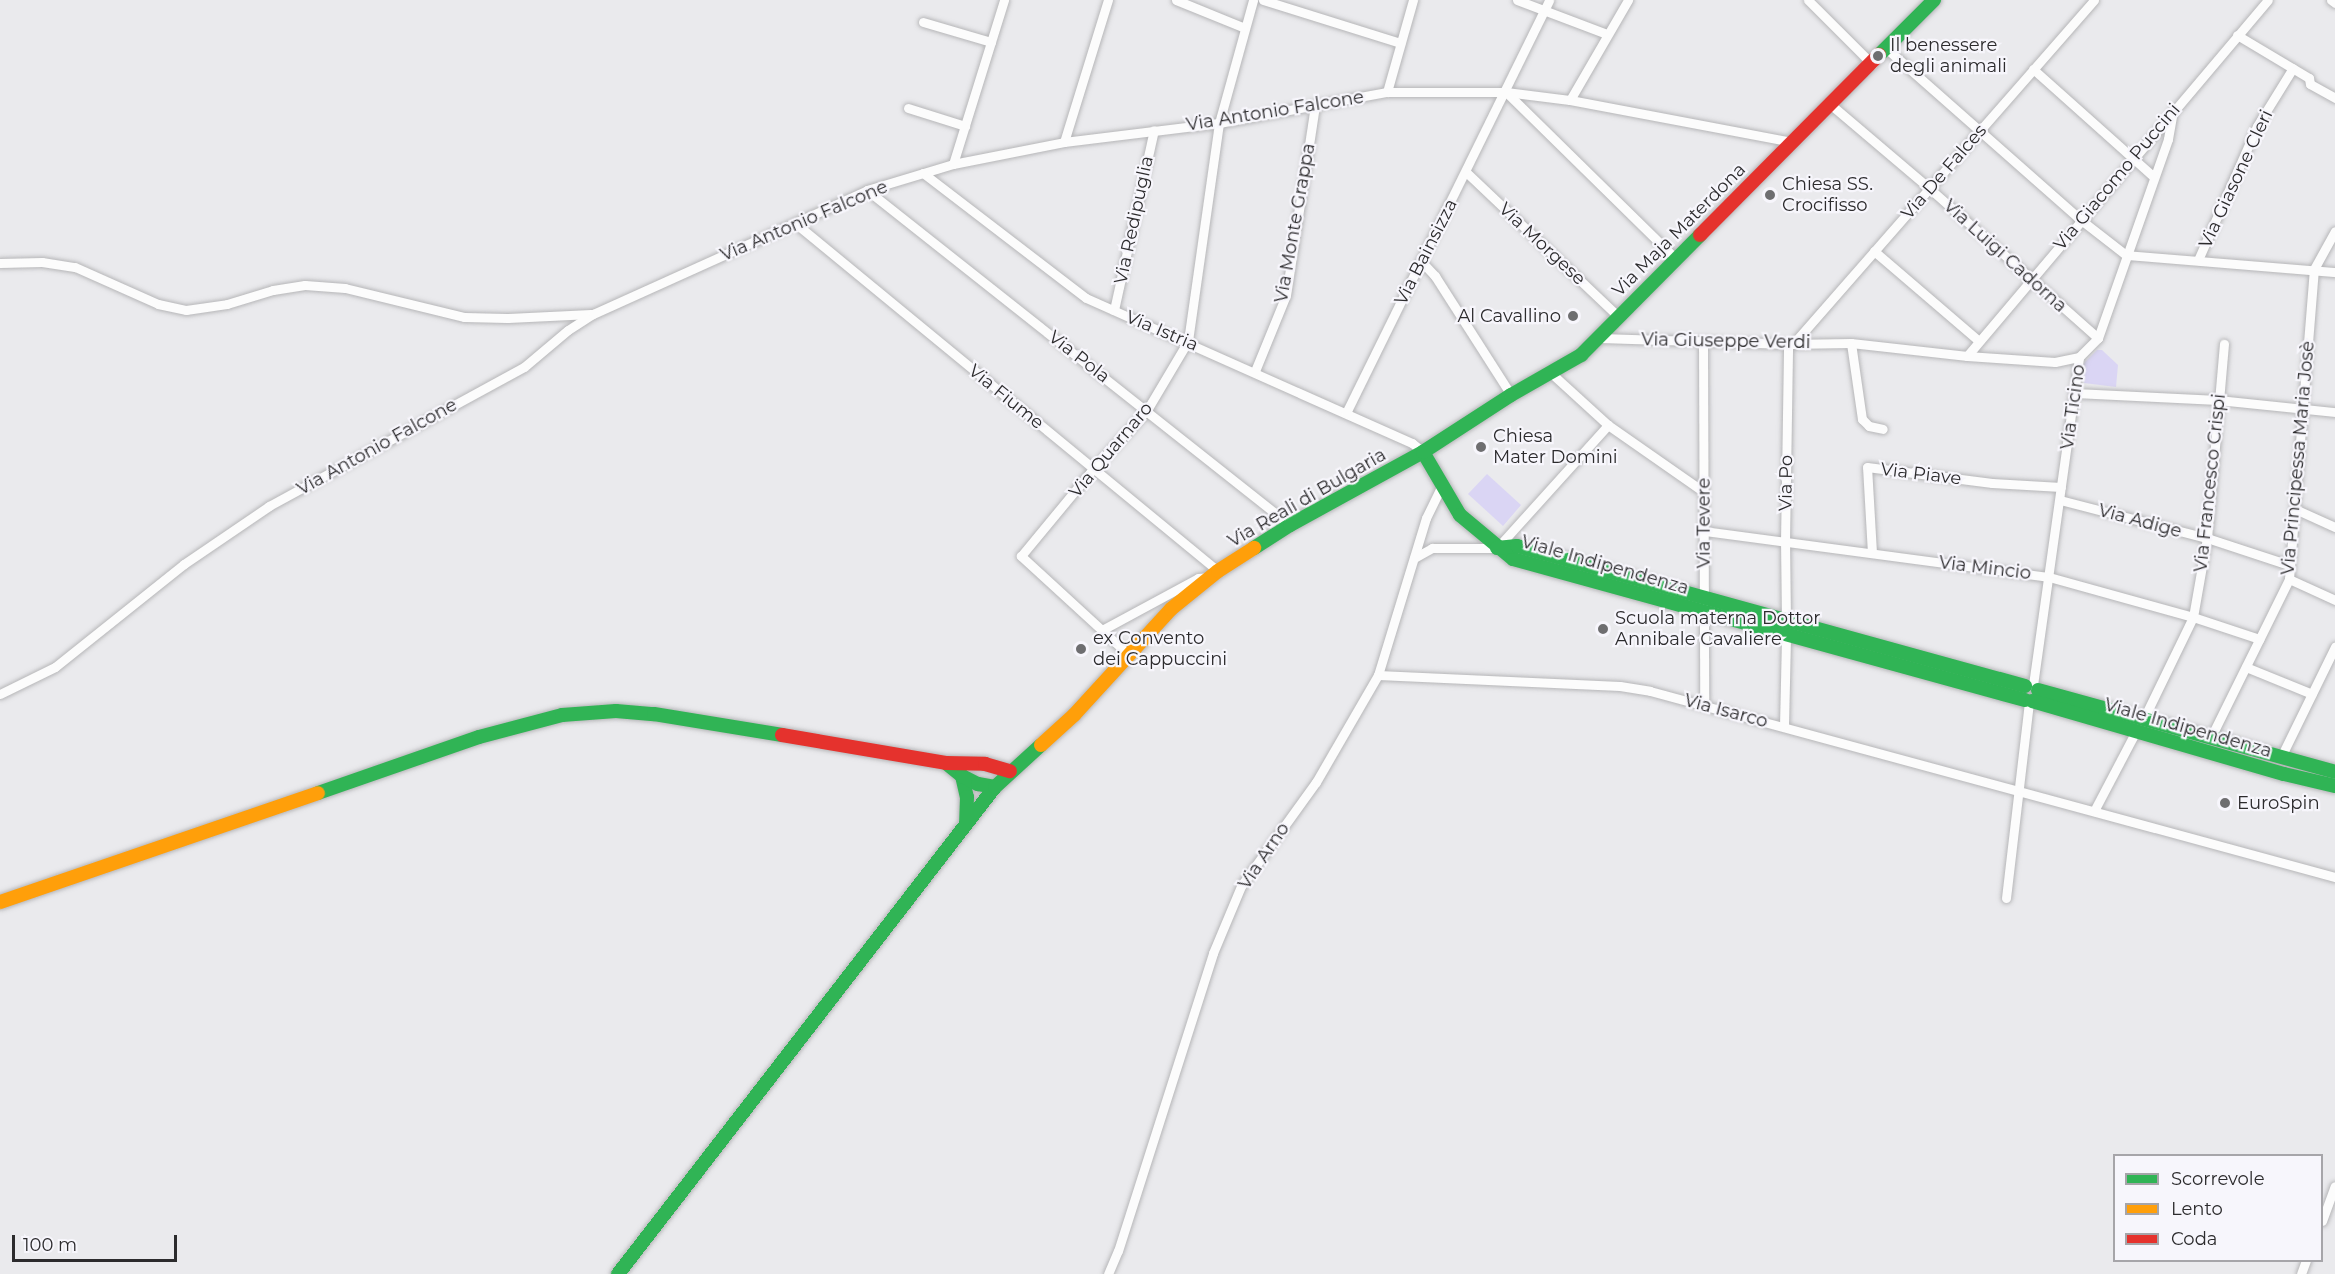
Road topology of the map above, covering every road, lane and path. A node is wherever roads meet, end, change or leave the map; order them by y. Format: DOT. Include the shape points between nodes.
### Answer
graph roads {
  1 [pos="1004,0"];
  2 [pos="1108,0"];
  3 [pos="1176,0"];
  4 [pos="1252,0"];
  5 [pos="1263,0"];
  6 [pos="1413,0"];
  7 [pos="1517,0"];
  8 [pos="1549,0"];
  9 [pos="1628,0"];
  10 [pos="1809,0"];
  11 [pos="1934,0"];
  12 [pos="2094,0"];
  13 [pos="2268,0"];
  14 [pos="2331,0"];
  15 [pos="2335,3"];
  16 [pos="1544,10"];
  17 [pos="924,22"];
  18 [pos="1245,28"];
  19 [pos="1607,34"];
  20 [pos="2237,35"];
  21 [pos="991,42"];
  22 [pos="1400,43"];
  23 [pos="1887,49"];
  24 [pos="1872,64"];
  25 [pos="2293,68"];
  26 [pos="2033,69"];
  27 [pos="1387,92"];
  28 [pos="1506,92"];
  29 [pos="2335,98"];
  30 [pos="1570,100"];
  31 [pos="1830,104"];
  32 [pos="1315,105"];
  33 [pos="908,108"];
  34 [pos="2173,111"];
  35 [pos="1220,123"];
  36 [pos="964,126"];
  37 [pos="1154,130"];
  38 [pos="1980,131"];
  39 [pos="1064,142"];
  40 [pos="1793,142"];
  41 [pos="2133,157"];
  42 [pos="953,164"];
  43 [pos="1466,172"];
  44 [pos="923,173"];
  45 [pos="2154,177"];
  46 [pos="1929,188"];
  47 [pos="867,190"];
  48 [pos="2081,220"];
  49 [pos="795,223"];
  50 [pos="2335,231"];
  51 [pos="1874,251"];
  52 [pos="2126,255"];
  53 [pos="1676,258"];
  54 [pos="2198,260"];
  55 [pos="1421,261"];
  56 [pos="0,263"];
  57 [pos="2314,269"];
  58 [pos="2335,272"];
  59 [pos="2030,279"];
  60 [pos="1114,310"];
  61 [pos="593,314"];
  62 [pos="1619,317"];
  63 [pos="1600,338"];
  64 [pos="2098,338"];
  65 [pos="1703,340"];
  66 [pos="1188,341"];
  67 [pos="1979,341"];
  68 [pos="1851,343"];
  69 [pos="1790,344"];
  70 [pos="2224,344"];
  71 [pos="1967,356"];
  72 [pos="2079,357"];
  73 [pos="1255,372"];
  74 [pos="1551,373"];
  75 [pos="2075,393"];
  76 [pos="1511,395"];
  77 [pos="2218,400"];
  78 [pos="2304,409"];
  79 [pos="1148,410"];
  80 [pos="2335,412"];
  81 [pos="1346,413"];
  82 [pos="1608,425"];
  83 [pos="1883,429"];
  84 [pos="1423,452"];
  85 [pos="1094,469"];
  86 [pos="1441,487"];
  87 [pos="2061,487"];
  88 [pos="1704,492"];
  89 [pos="2060,500"];
  90 [pos="2295,509"];
  91 [pos="1290,525"];
  92 [pos="2335,527"];
  93 [pos="1704,531"];
  94 [pos="2207,538"];
  95 [pos="1785,542"];
  96 [pos="1497,548"];
  97 [pos="1872,553"];
  98 [pos="1414,558"];
  99 [pos="2289,565"];
  100 [pos="1215,574"];
  101 [pos="2049,577"];
  102 [pos="2289,579"];
  103 [pos="2335,600"];
  104 [pos="1704,605"];
  105 [pos="2193,617"];
  106 [pos="1786,628"];
  107 [pos="1102,630"];
  108 [pos="2259,639"];
  109 [pos="2335,647"];
  110 [pos="1129,655"];
  111 [pos="2246,667"];
  112 [pos="1378,675"];
  113 [pos="0,694"];
  114 [pos="2030,694"];
  115 [pos="2312,694"];
  116 [pos="1704,705"];
  117 [pos="2144,718"];
  118 [pos="1784,726"];
  119 [pos="2136,731"];
  120 [pos="2211,737"];
  121 [pos="2281,757"];
  122 [pos="946,763"];
  123 [pos="1011,771"];
  124 [pos="2335,772"];
  125 [pos="962,776"];
  126 [pos="2335,786"];
  127 [pos="995,787"];
  128 [pos="2018,791"];
  129 [pos="2094,812"];
  130 [pos="966,824"];
  131 [pos="2335,877"];
  132 [pos="2006,898"];
  133 [pos="0,902"];
  134 [pos="2335,1186"];
  135 [pos="2323,1218"];
  136 [pos="618,1274"];
  137 [pos="1108,1274"];
  1 -- 21 [label="street"];
  2 -- 39 [label="street"];
  3 -- 18 [label="street"];
  4 -- 18 [label="street, Via Quarnaro"];
  5 -- 22 [label="street"];
  6 -- 22 [label="street"];
  7 -- 16 [label="street"];
  8 -- 16 [label="street, Via Bainsizza"];
  9 -- 19 [label="street"];
  10 -- 24 [label="street"];
  11 -- 23 [label="street, Via Maja Materdona"];
  12 -- 26 [label="street, Via De Falces"];
  13 -- 20 [label="street, Via Giacomo Puccini"];
  14 -- 15 [label="street"];
  16 -- 19 [label="street"];
  16 -- 28 [label="street, Via Bainsizza"];
  17 -- 21 [label="street"];
  18 -- 35 [label="street, Via Quarnaro"];
  19 -- 30 [label="street"];
  20 -- 25 [label="street"];
  20 -- 34 [label="street, Via Giacomo Puccini"];
  21 -- 36 [label="street"];
  22 -- 27 [label="street"];
  23 -- 24 [label="street, Via Maja Materdona"];
  23 -- 38 [label="street"];
  24 -- 31 [label="street, Via Maja Materdona"];
  25 -- 29 [label="street" via="2309,78 2310,84"];
  25 -- 54 [label="street, Via Giasone Cleri" via="2257,126"];
  26 -- 38 [label="street, Via De Falces"];
  26 -- 41 [label="street"];
  27 -- 28 [label="street, Via Antonio Falcone"];
  27 -- 32 [label="street, Via Antonio Falcone"];
  28 -- 30 [label="street, Via Antonio Falcone"];
  28 -- 43 [label="street, Via Bainsizza"];
  28 -- 53 [label="street"];
  30 -- 40 [label="street, Via Antonio Falcone"];
  31 -- 40 [label="street, Via Maja Materdona"];
  31 -- 46 [label="street, Via Luigi Cadorna"];
  32 -- 35 [label="street, Via Antonio Falcone"];
  32 -- 73 [label="street, Via Monte Grappa" via="1286,295"];
  33 -- 36 [label="street"];
  34 -- 41 [label="street, Via Giacomo Puccini"];
  34 -- 45 [label="street, Via Ticino"];
  35 -- 37 [label="street, Via Antonio Falcone"];
  35 -- 66 [label="street, Via Quarnaro"];
  36 -- 42 [label="street"];
  37 -- 39 [label="street, Via Antonio Falcone"];
  37 -- 60 [label="street, Via Redipuglia"];
  38 -- 46 [label="street, Via De Falces"];
  38 -- 48 [label="street"];
  39 -- 42 [label="street, Via Antonio Falcone"];
  40 -- 53 [label="street, Via Maja Materdona"];
  41 -- 45 [label="street"];
  41 -- 48 [label="street, Via Giacomo Puccini"];
  42 -- 44 [label="street, Via Antonio Falcone"];
  43 -- 55 [label="street, Via Bainsizza"];
  43 -- 62 [label="street, Via Morgese"];
  44 -- 47 [label="street, Via Antonio Falcone"];
  44 -- 60 [label="street, Via Istria" via="1086,298"];
  45 -- 52 [label="street, Via Ticino"];
  46 -- 51 [label="street, Via De Falces"];
  46 -- 59 [label="street, Via Luigi Cadorna"];
  47 -- 49 [label="street, Via Antonio Falcone"];
  47 -- 79 [label="street, Via Pola"];
  48 -- 52 [label="street"];
  48 -- 59 [label="street, Via Giacomo Puccini"];
  49 -- 61 [label="street, Via Antonio Falcone"];
  49 -- 85 [label="street, Via Fiume"];
  50 -- 57 [label="street"];
  51 -- 67 [label="street"];
  51 -- 69 [label="street, Via De Falces"];
  52 -- 54 [label="street"];
  52 -- 64 [label="street, Via Ticino"];
  53 -- 62 [label="street, Via Maja Materdona"];
  54 -- 57 [label="street"];
  55 -- 76 [label="street" via="1435,276"];
  55 -- 81 [label="street, Via Bainsizza"];
  56 -- 61 [label="street" via="42,262 75,267 158,304 186,310 305,285 345,288 464,317"];
  57 -- 58 [label="street"];
  57 -- 78 [label="street, Via Principessa Maria Josè"];
  59 -- 64 [label="street, Via Luigi Cadorna"];
  59 -- 67 [label="street, Via Giacomo Puccini"];
  60 -- 66 [label="street, Via Istria"];
  61 -- 113 [label="street, Via Antonio Falcone" via="524,367 269,506 184,564 55,667"];
  62 -- 63 [label="street, Via Maja Materdona"];
  63 -- 65 [label="street, Via Giuseppe Verdi"];
  63 -- 74 [label="street, Via Maja Materdona"];
  64 -- 72 [label="street, Via Ticino"];
  65 -- 69 [label="street, Via Giuseppe Verdi"];
  65 -- 88 [label="street, Via Tevere"];
  66 -- 73 [label="street, Via Istria"];
  66 -- 79 [label="street, Via Quarnaro"];
  67 -- 71 [label="street, Via Giacomo Puccini"];
  68 -- 69 [label="street, Via Giuseppe Verdi"];
  68 -- 71 [label="street, Via Giuseppe Verdi"];
  68 -- 83 [label="street" via="1862,419 1869,426"];
  69 -- 95 [label="street, Via Po"];
  70 -- 77 [label="street, Via Francesco Crispi"];
  71 -- 72 [label="street, Via Giuseppe Verdi" via="2055,362"];
  72 -- 75 [label="street, Via Ticino"];
  73 -- 81 [label="street, Via Istria"];
  74 -- 76 [label="street, Via Maja Materdona"];
  74 -- 82 [label="street"];
  75 -- 77 [label="street"];
  75 -- 87 [label="street, Via Ticino"];
  76 -- 84 [label="street, Via Maja Materdona"];
  77 -- 78 [label="street"];
  77 -- 94 [label="street, Via Francesco Crispi"];
  78 -- 80 [label="street"];
  78 -- 90 [label="street, Via Principessa Maria Josè"];
  79 -- 85 [label="street, Via Quarnaro"];
  79 -- 91 [label="street, Via Pola"];
  81 -- 84 [label="street, Via Istria" via="1412,443"];
  82 -- 88 [label="street"];
  82 -- 96 [label="street"];
  84 -- 86 [label="street, Viale Indipendenza"];
  84 -- 91 [label="street, Via Reali di Bulgaria"];
  85 -- 100 [label="street, Via Fiume"];
  85 -- 107 [label="street, Via Quarnaro" via="1021,556"];
  86 -- 96 [label="street, Viale Indipendenza" via="1460,515"];
  86 -- 98 [label="street, Via Arno" via="1426,518"];
  87 -- 89 [label="street, Via Ticino"];
  87 -- 97 [label="street, Via Piave" via="1867,468"];
  88 -- 93 [label="street, Via Tevere"];
  89 -- 94 [label="street, Via Adige"];
  89 -- 101 [label="street, Via Ticino"];
  90 -- 92 [label="street"];
  90 -- 99 [label="street, Via Principessa Maria Josè"];
  91 -- 100 [label="street, Via Reali di Bulgaria"];
  93 -- 95 [label="street, Via Mincio"];
  93 -- 104 [label="street, Via Tevere"];
  94 -- 99 [label="street, Via Adige"];
  94 -- 105 [label="street, Via Francesco Crispi"];
  95 -- 97 [label="street, Via Mincio"];
  95 -- 106 [label="street, Via Po"];
  96 -- 98 [label="street" via="1432,548"];
  96 -- 104 [label="street, Viale Indipendenza" via="1514,559"];
  97 -- 101 [label="street, Via Mincio"];
  98 -- 112 [label="street, Via Arno"];
  99 -- 102 [label="street, Via Principessa Maria Josè"];
  100 -- 107 [label="street, Via Reali di Bulgaria" via="1198,578"];
  100 -- 110 [label="street, Via Reali di Bulgaria" via="1171,609"];
  101 -- 105 [label="street, Via Mincio"];
  101 -- 114 [label="street, Via Ticino"];
  102 -- 103 [label="street"];
  102 -- 108 [label="street, Via Principessa Maria Josè"];
  104 -- 106 [label="street, Viale Indipendenza"];
  104 -- 116 [label="street, Via Tevere"];
  105 -- 108 [label="street, Via Mincio"];
  105 -- 117 [label="street, Via Francesco Crispi"];
  106 -- 114 [label="street, Viale Indipendenza"];
  106 -- 118 [label="street, Via Po"];
  107 -- 110 [label="street"];
  108 -- 111 [label="street, Via Principessa Maria Josè"];
  109 -- 115 [label="street"];
  110 -- 123 [label="street, Via Reali di Bulgaria" via="1056,734"];
  111 -- 115 [label="street"];
  111 -- 120 [label="street, Via Principessa Maria Josè"];
  112 -- 116 [label="street, Via Isarco" via="1620,686"];
  112 -- 137 [label="street, Via Arno" via="1316,783 1241,886 1213,953"];
  114 -- 117 [label="street, Viale Indipendenza"];
  114 -- 119 [label="street, Viale Indipendenza"];
  114 -- 128 [label="street, Via Ticino"];
  115 -- 121 [label="street"];
  116 -- 118 [label="street, Via Isarco"];
  117 -- 120 [label="street, Viale Indipendenza"];
  118 -- 128 [label="street, Via Isarco"];
  119 -- 126 [label="street, Viale Indipendenza"];
  119 -- 129 [label="street"];
  120 -- 121 [label="street, Viale Indipendenza"];
  121 -- 124 [label="street, Viale Indipendenza"];
  122 -- 123 [label="street" via="986,764"];
  122 -- 125 [label="street"];
  122 -- 133 [label="street" via="654,714 616,711 562,715 479,737"];
  123 -- 127 [label="street, Via Reali di Bulgaria"];
  125 -- 127 [label="street"];
  125 -- 130 [label="street" via="967,797"];
  127 -- 130 [label="street, Via Reali di Bulgaria"];
  128 -- 129 [label="street, Via Isarco"];
  128 -- 132 [label="street, Via Ticino"];
  129 -- 131 [label="street, Via Isarco"];
  130 -- 136 [label="street, Via Reali di Bulgaria"];
  134 -- 135 [label="street"];
}
